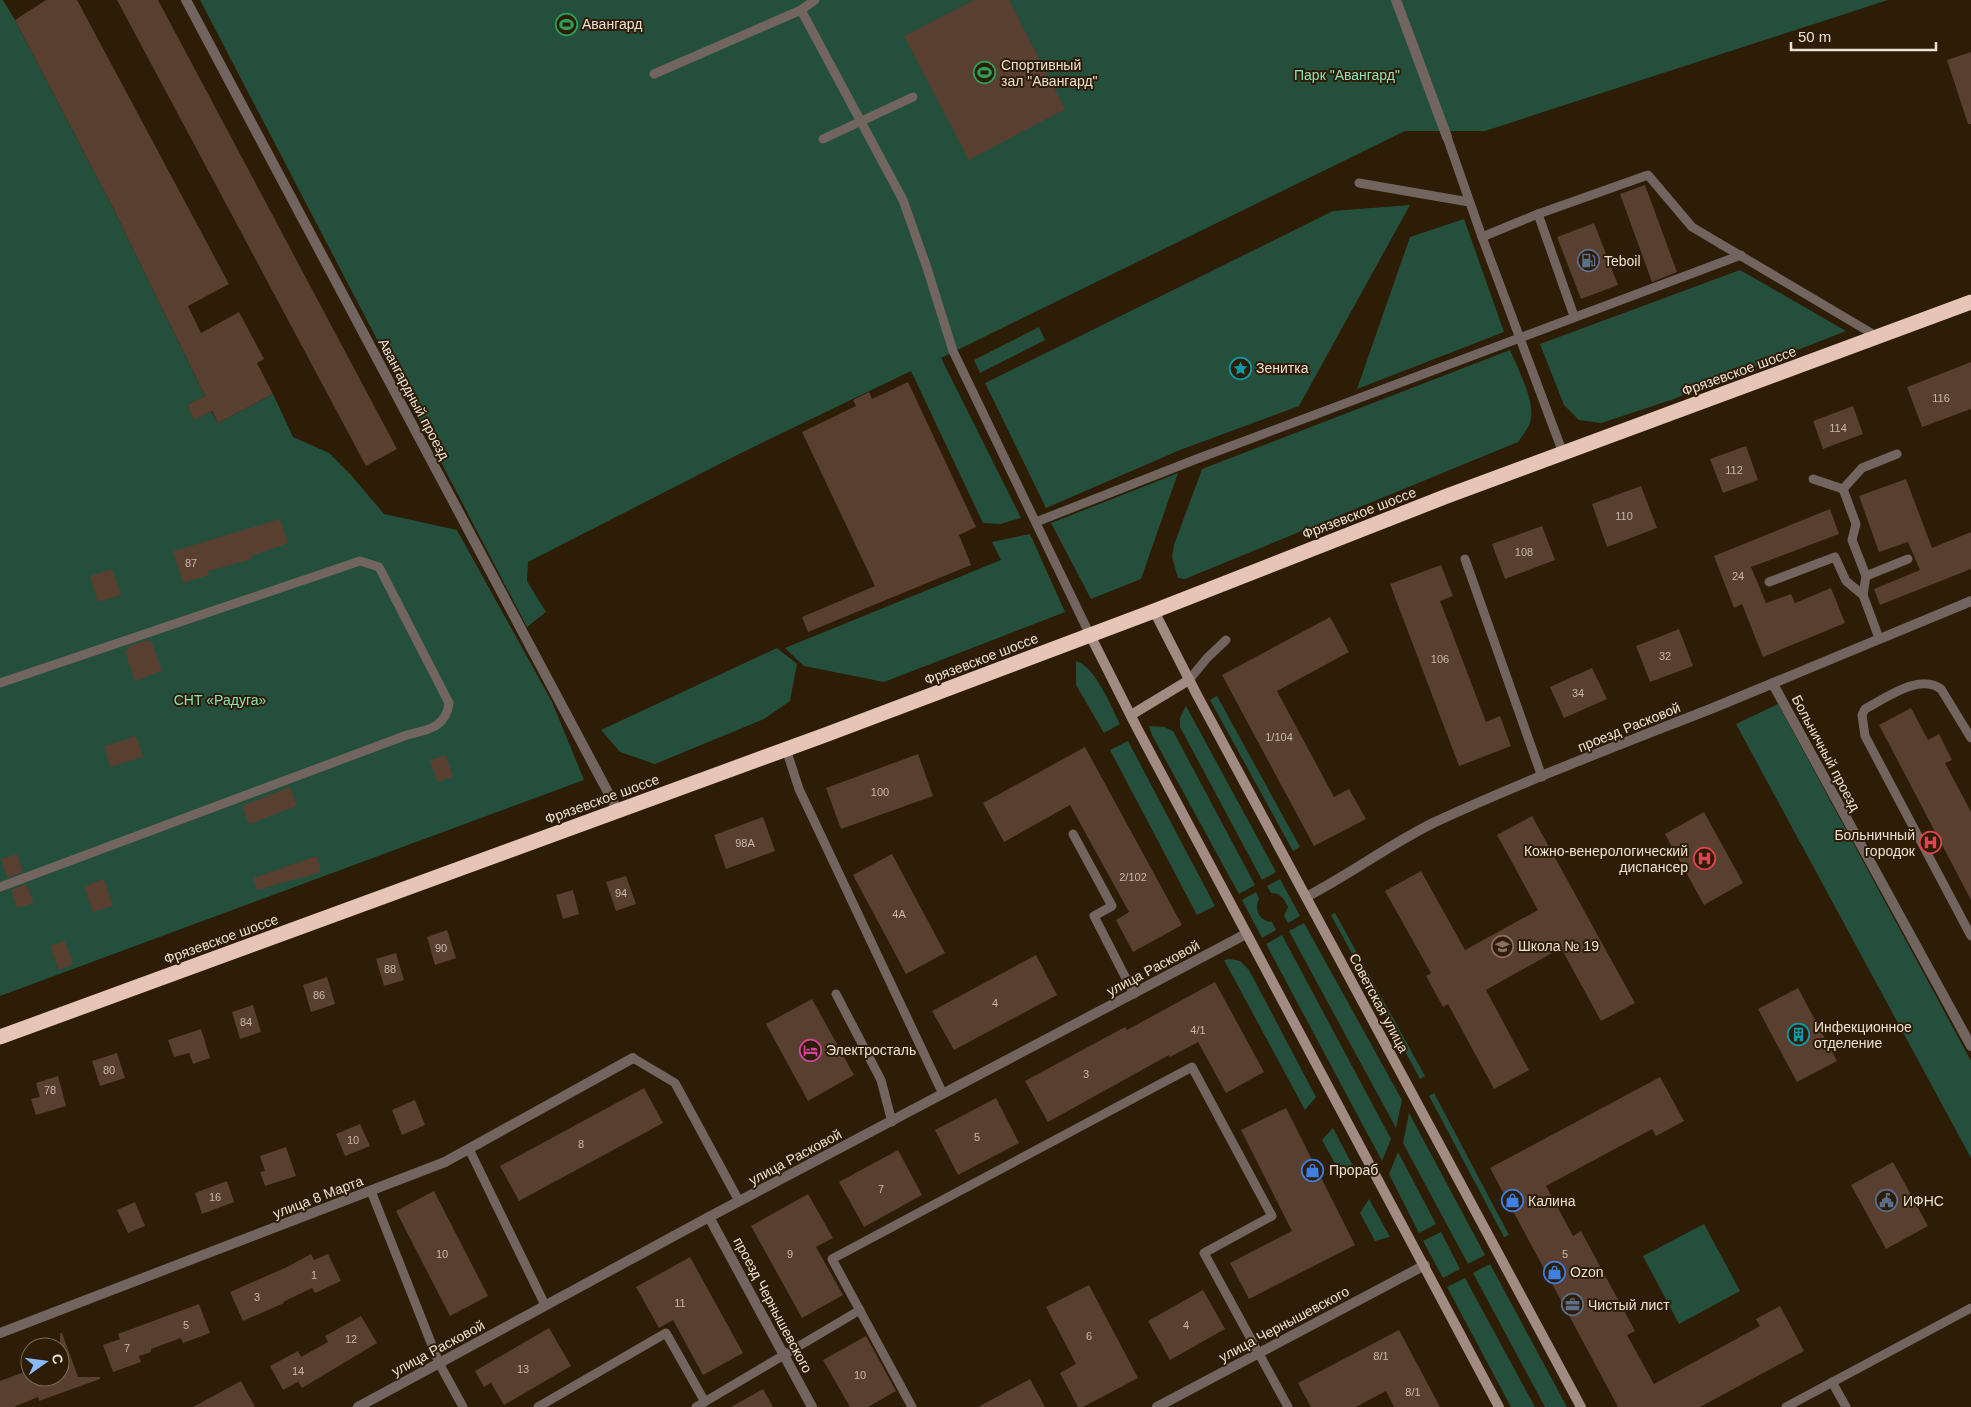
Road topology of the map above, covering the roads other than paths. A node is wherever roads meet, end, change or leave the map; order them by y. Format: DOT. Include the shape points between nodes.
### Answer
graph roads {
  1 [pos="186,0"];
  2 [pos="815,0"];
  3 [pos="1396,0"];
  4 [pos="801,10"];
  5 [pos="654,74"];
  6 [pos="913,97"];
  7 [pos="860,121"];
  8 [pos="1448,137"];
  9 [pos="823,139"];
  10 [pos="1359,183"];
  11 [pos="1470,202"];
  12 [pos="1538,214"];
  13 [pos="1482,237"];
  14 [pos="1741,255"];
  15 [pos="1971,302"];
  16 [pos="1574,316"];
  17 [pos="1879,337"];
  18 [pos="1520,338"];
  19 [pos="1563,452"];
  20 [pos="1896,454"];
  21 [pos="1813,479"];
  22 [pos="1843,489"];
  23 [pos="1036,522"];
  24 [pos="1465,559"];
  25 [pos="1908,559"];
  26 [pos="1866,576"];
  27 [pos="1769,582"];
  28 [pos="1863,595"];
  29 [pos="1971,601"];
  30 [pos="1154,611"];
  31 [pos="1090,635"];
  32 [pos="1879,638"];
  33 [pos="1226,640"];
  34 [pos="1189,680"];
  35 [pos="0,683"];
  36 [pos="1773,684"];
  37 [pos="1130,715"];
  38 [pos="1971,738"];
  39 [pos="786,749"];
  40 [pos="1542,776"];
  41 [pos="618,811"];
  42 [pos="1073,834"];
  43 [pos="0,887"];
  44 [pos="1306,898"];
  45 [pos="1246,934"];
  46 [pos="1971,936"];
  47 [pos="836,994"];
  48 [pos="1134,994"];
  49 [pos="0,1037"];
  50 [pos="1971,1046"];
  51 [pos="633,1058"];
  52 [pos="943,1094"];
  53 [pos="892,1122"];
  54 [pos="469,1149"];
  55 [pos="372,1191"];
  56 [pos="740,1201"];
  57 [pos="710,1217"];
  58 [pos="1425,1265"];
  59 [pos="545,1305"];
  60 [pos="1971,1308"];
  61 [pos="860,1310"];
  62 [pos="0,1333"];
  63 [pos="1258,1352"];
  64 [pos="784,1354"];
  65 [pos="439,1363"];
  66 [pos="1832,1382"];
  67 [pos="705,1402"];
  68 [pos="358,1407"];
  69 [pos="463,1407"];
  70 [pos="538,1407"];
  71 [pos="696,1407"];
  72 [pos="812,1407"];
  73 [pos="912,1407"];
  74 [pos="1157,1407"];
  75 [pos="1288,1407"];
  76 [pos="1499,1407"];
  77 [pos="1581,1407"];
  78 [pos="1786,1407"];
  79 [pos="1846,1407"];
  1 -- 41 [label="street, Авангардный проезд"];
  2 -- 4 [label="lane"];
  3 -- 8 [label="street"];
  4 -- 5 [label="lane"];
  4 -- 7 [label="lane"];
  6 -- 7 [label="lane"];
  7 -- 9 [label="lane"];
  7 -- 23 [label="lane" via="903,200 953,351"];
  8 -- 11 [label="lane"];
  10 -- 11 [label="lane"];
  11 -- 13 [label="lane"];
  12 -- 13 [label="lane"];
  12 -- 14 [label="lane" via="1648,175 1692,227"];
  12 -- 16 [label="lane"];
  13 -- 18 [label="lane"];
  14 -- 16 [label="lane"];
  14 -- 17 [label="lane"];
  15 -- 17 [label="highway, Фрязевское шоссе"];
  16 -- 18 [label="lane"];
  17 -- 19 [label="highway, Фрязевское шоссе"];
  18 -- 19 [label="lane"];
  18 -- 23 [label="lane"];
  19 -- 30 [label="highway, Фрязевское шоссе"];
  20 -- 22 [label="lane" via="1862,468"];
  21 -- 22 [label="lane"];
  22 -- 26 [label="lane" via="1856,524 1852,540"];
  23 -- 31 [label="lane"];
  24 -- 40 [label="lane"];
  25 -- 26 [label="lane"];
  26 -- 28 [label="lane"];
  27 -- 28 [label="lane" via="1835,557 1846,581"];
  28 -- 32 [label="lane"];
  29 -- 32 [label="street, проезд Расковой"];
  30 -- 31 [label="highway, Фрязевское шоссе"];
  30 -- 34 [label="main road, Советская улица"];
  31 -- 37 [label="main road"];
  31 -- 39 [label="highway, Фрязевское шоссе"];
  32 -- 36 [label="street, проезд Расковой"];
  33 -- 34 [label="lane"];
  34 -- 37 [label="main road"];
  34 -- 44 [label="main road, Советская улица"];
  35 -- 43 [label="lane" via="360,561 380,567 449,703 448,714 439,724 426,730"];
  36 -- 40 [label="street, проезд Расковой"];
  36 -- 50 [label="street, Больничный проезд"];
  37 -- 45 [label="main road"];
  38 -- 46 [label="lane" via="1941,689 1933,684 1915,685 1900,691 1865,709 1862,716 1865,736"];
  39 -- 41 [label="highway, Фрязевское шоссе"];
  39 -- 52 [label="lane" via="799,789"];
  40 -- 44 [label="street, проезд Расковой" via="1386,848"];
  41 -- 49 [label="highway, Фрязевское шоссе"];
  42 -- 48 [label="lane" via="1112,906 1094,916"];
  44 -- 77 [label="main road, Советская улица"];
  45 -- 48 [label="street, улица Расковой"];
  45 -- 58 [label="main road"];
  47 -- 53 [label="lane" via="881,1080"];
  48 -- 52 [label="street, улица Расковой"];
  51 -- 54 [label="street, улица 8 Марта"];
  51 -- 56 [label="lane" via="675,1082"];
  52 -- 53 [label="street, улица Расковой"];
  53 -- 56 [label="street, улица Расковой"];
  54 -- 55 [label="street, улица 8 Марта"];
  54 -- 59 [label="lane"];
  55 -- 62 [label="street, улица 8 Марта"];
  55 -- 65 [label="lane"];
  56 -- 57 [label="street, улица Расковой"];
  57 -- 59 [label="street, улица Расковой"];
  57 -- 64 [label="street, проезд Чернышевского"];
  58 -- 63 [label="street, улица Чернышевского"];
  58 -- 76 [label="main road"];
  59 -- 65 [label="street, улица Расковой"];
  60 -- 66 [label="lane"];
  61 -- 63 [label="lane" via="832,1259 1192,1067 1272,1216 1204,1253"];
  61 -- 64 [label="lane"];
  61 -- 73 [label="lane"];
  63 -- 74 [label="street, улица Чернышевского"];
  63 -- 75 [label="lane"];
  64 -- 67 [label="lane"];
  64 -- 72 [label="street, проезд Чернышевского"];
  65 -- 68 [label="street, улица Расковой"];
  65 -- 69 [label="lane"];
  66 -- 78 [label="lane"];
  66 -- 79 [label="lane"];
  67 -- 70 [label="lane" via="666,1333"];
  67 -- 71 [label="lane"];
}
